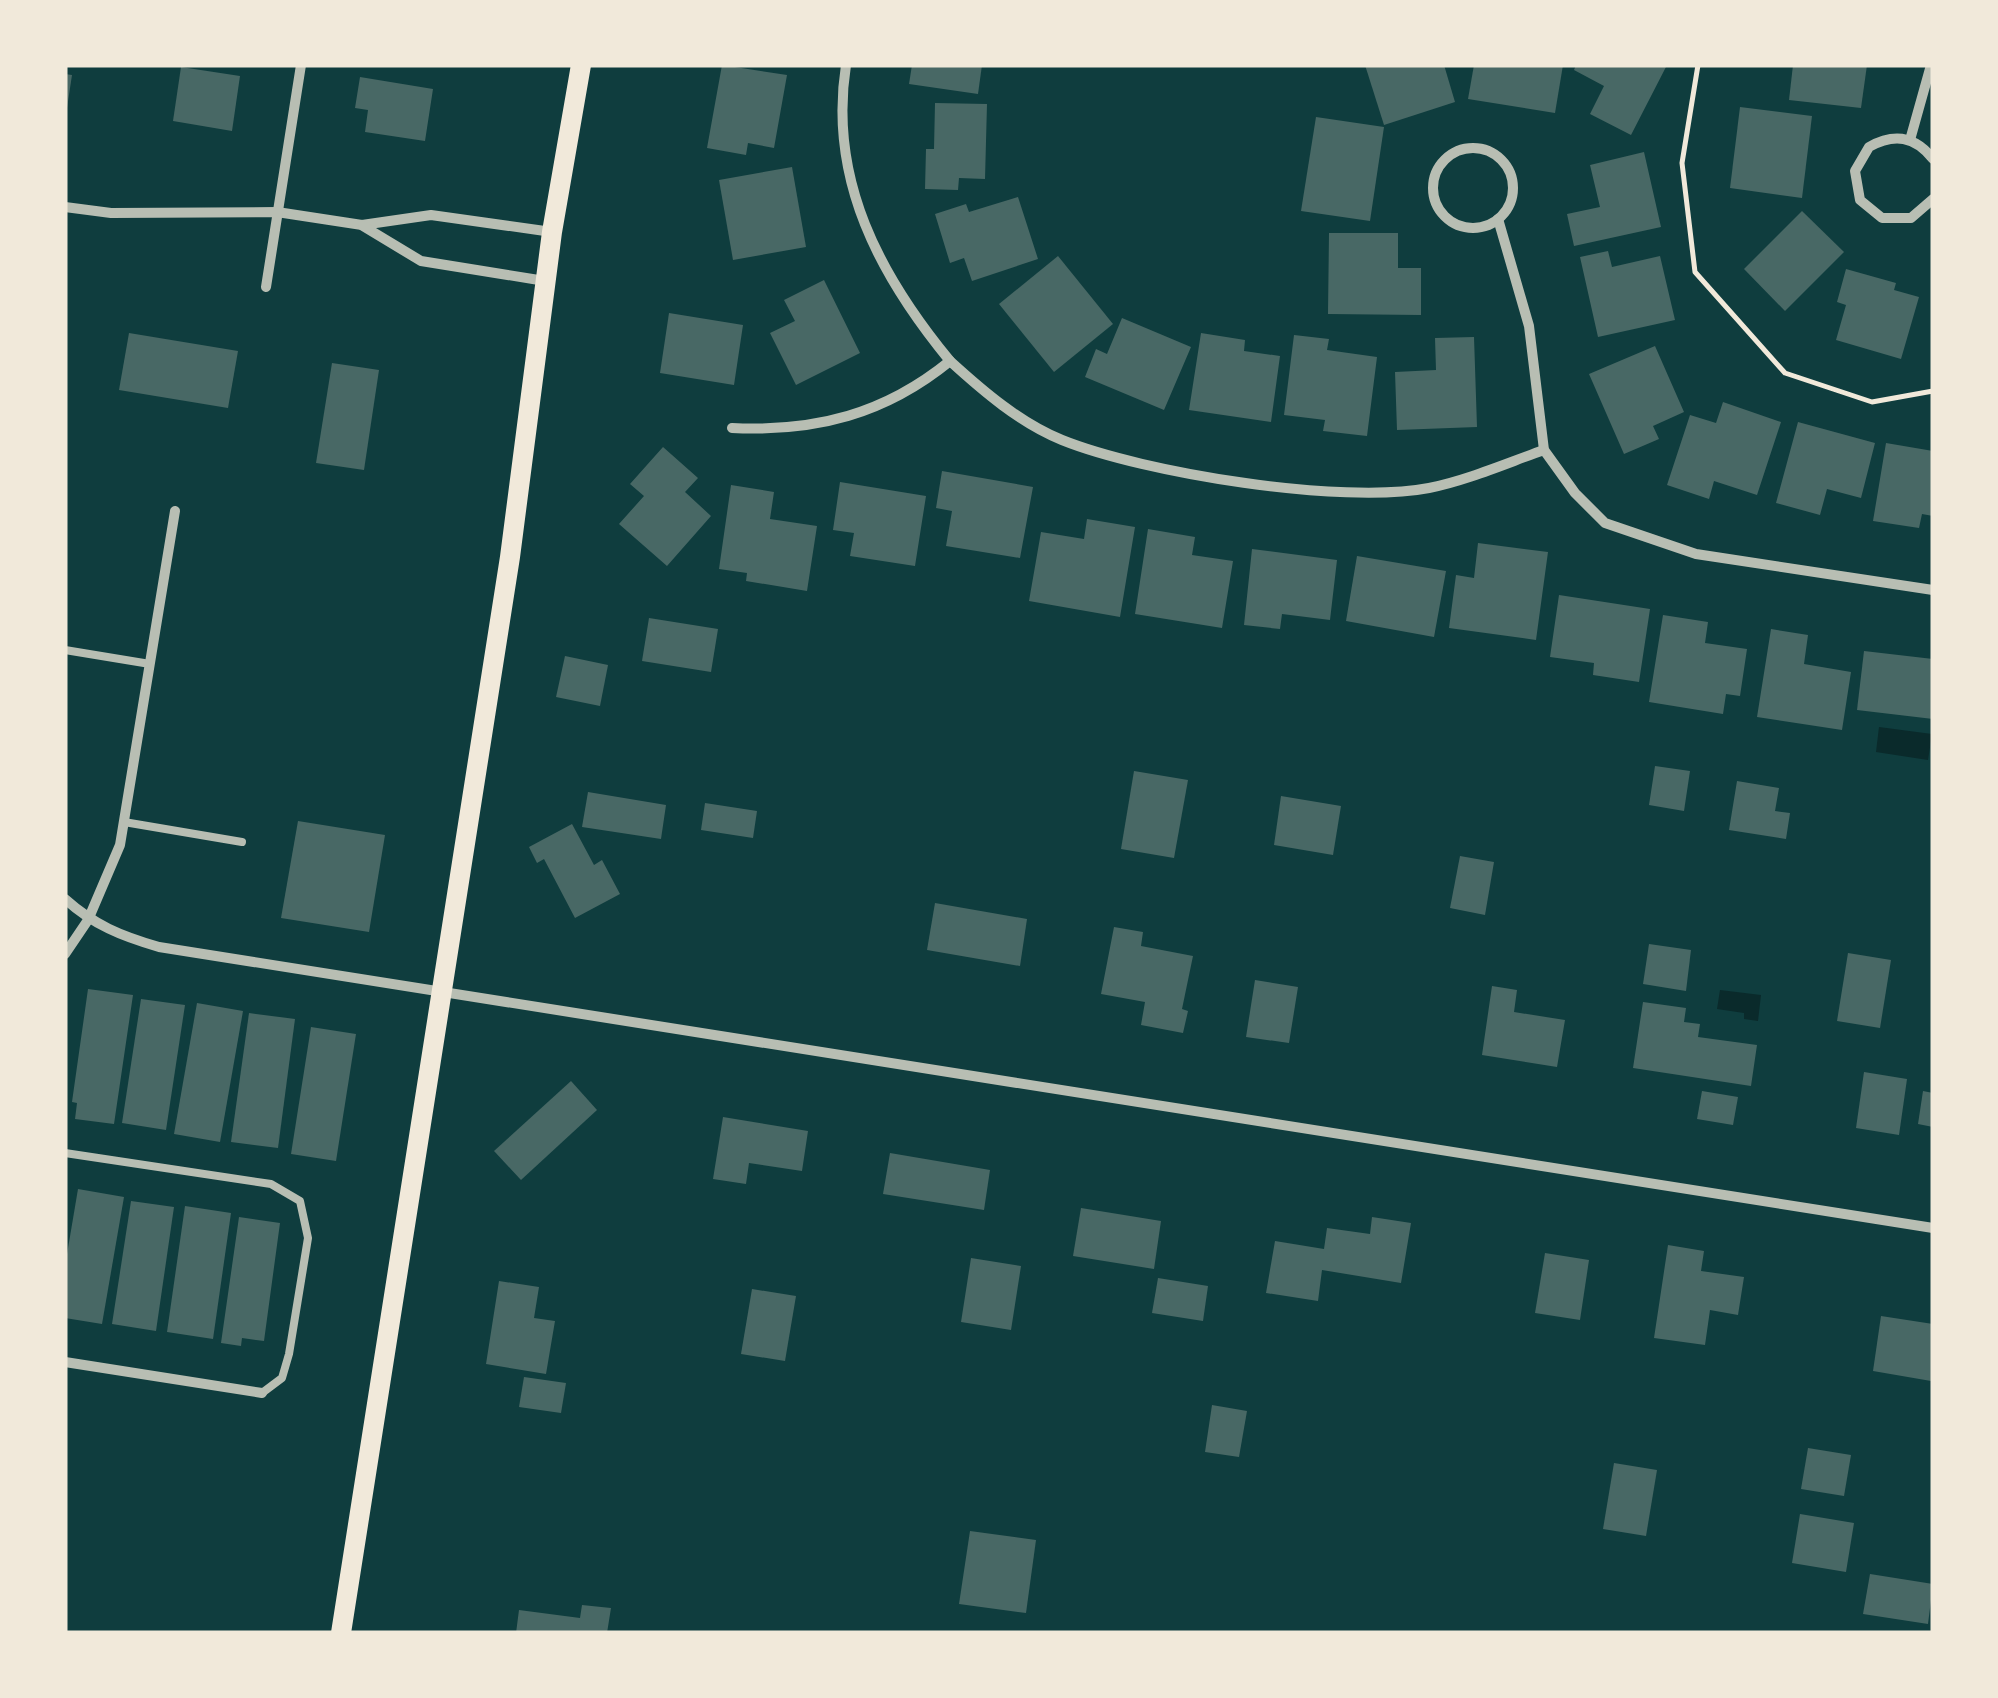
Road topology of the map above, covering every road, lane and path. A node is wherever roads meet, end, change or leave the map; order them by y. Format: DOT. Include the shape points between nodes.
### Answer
graph roads {
  1 [pos="301,65"];
  2 [pos="581,65"];
  3 [pos="846,65"];
  4 [pos="1698,65"];
  5 [pos="1931,65"];
  6 [pos="1910,140"];
  7 [pos="1933,158"];
  8 [pos="1933,198"];
  9 [pos="65,206"];
  10 [pos="278,212"];
  11 [pos="1498,220"];
  12 [pos="362,225"];
  13 [pos="552,232"];
  14 [pos="546,281"];
  15 [pos="266,287"];
  16 [pos="950,361"];
  17 [pos="1933,391"];
  18 [pos="732,428"];
  19 [pos="1544,450"];
  20 [pos="175,511"];
  21 [pos="1933,590"];
  22 [pos="65,650"];
  23 [pos="150,664"];
  24 [pos="124,822"];
  25 [pos="242,842"];
  26 [pos="65,899"];
  27 [pos="88,920"];
  28 [pos="65,954"];
  29 [pos="440,992"];
  30 [pos="65,1152"];
  31 [pos="1933,1228"];
  32 [pos="65,1362"];
  33 [pos="262,1393"];
  34 [pos="341,1633"];
  1 -- 10 [label="street"];
  2 -- 13 [label="main road"];
  3 -- 16 [label="street" via="844,141 859,214 894,290"];
  4 -- 17 [label="path" via="1682,163 1695,272 1785,373 1872,402"];
  5 -- 6 [label="street"];
  6 -- 7 [label="street"];
  6 -- 8 [label="street" via="1869,146 1855,171 1860,200 1896,220 1923,210"];
  9 -- 10 [label="street"];
  10 -- 12 [label="street"];
  10 -- 15 [label="street"];
  11 -- 11 [label="street" via="1463,227 1438,208 1433,177 1450,153 1484,149 1507,165 1514,186"];
  11 -- 19 [label="street" via="1529,326"];
  12 -- 13 [label="street" via="431,215"];
  12 -- 14 [label="street" via="421,261"];
  13 -- 14 [label="main road"];
  14 -- 29 [label="main road" via="510,557"];
  16 -- 18 [label="street" via="916,389 822,426"];
  16 -- 19 [label="street" via="1012,412 1059,439 1202,475 1349,494 1385,492 1429,488"];
  19 -- 21 [label="street" via="1605,523 1648,541"];
  20 -- 23 [label="street"];
  22 -- 23 [label="lane"];
  23 -- 24 [label="street"];
  24 -- 25 [label="lane"];
  24 -- 27 [label="street"];
  26 -- 27 [label="street"];
  27 -- 28 [label="street"];
  27 -- 29 [label="street" via="158,947"];
  29 -- 31 [label="street"];
  29 -- 34 [label="main road"];
  30 -- 33 [label="lane" via="271,1184 300,1202 308,1238 289,1354 282,1378"];
  32 -- 33 [label="street"];
}
